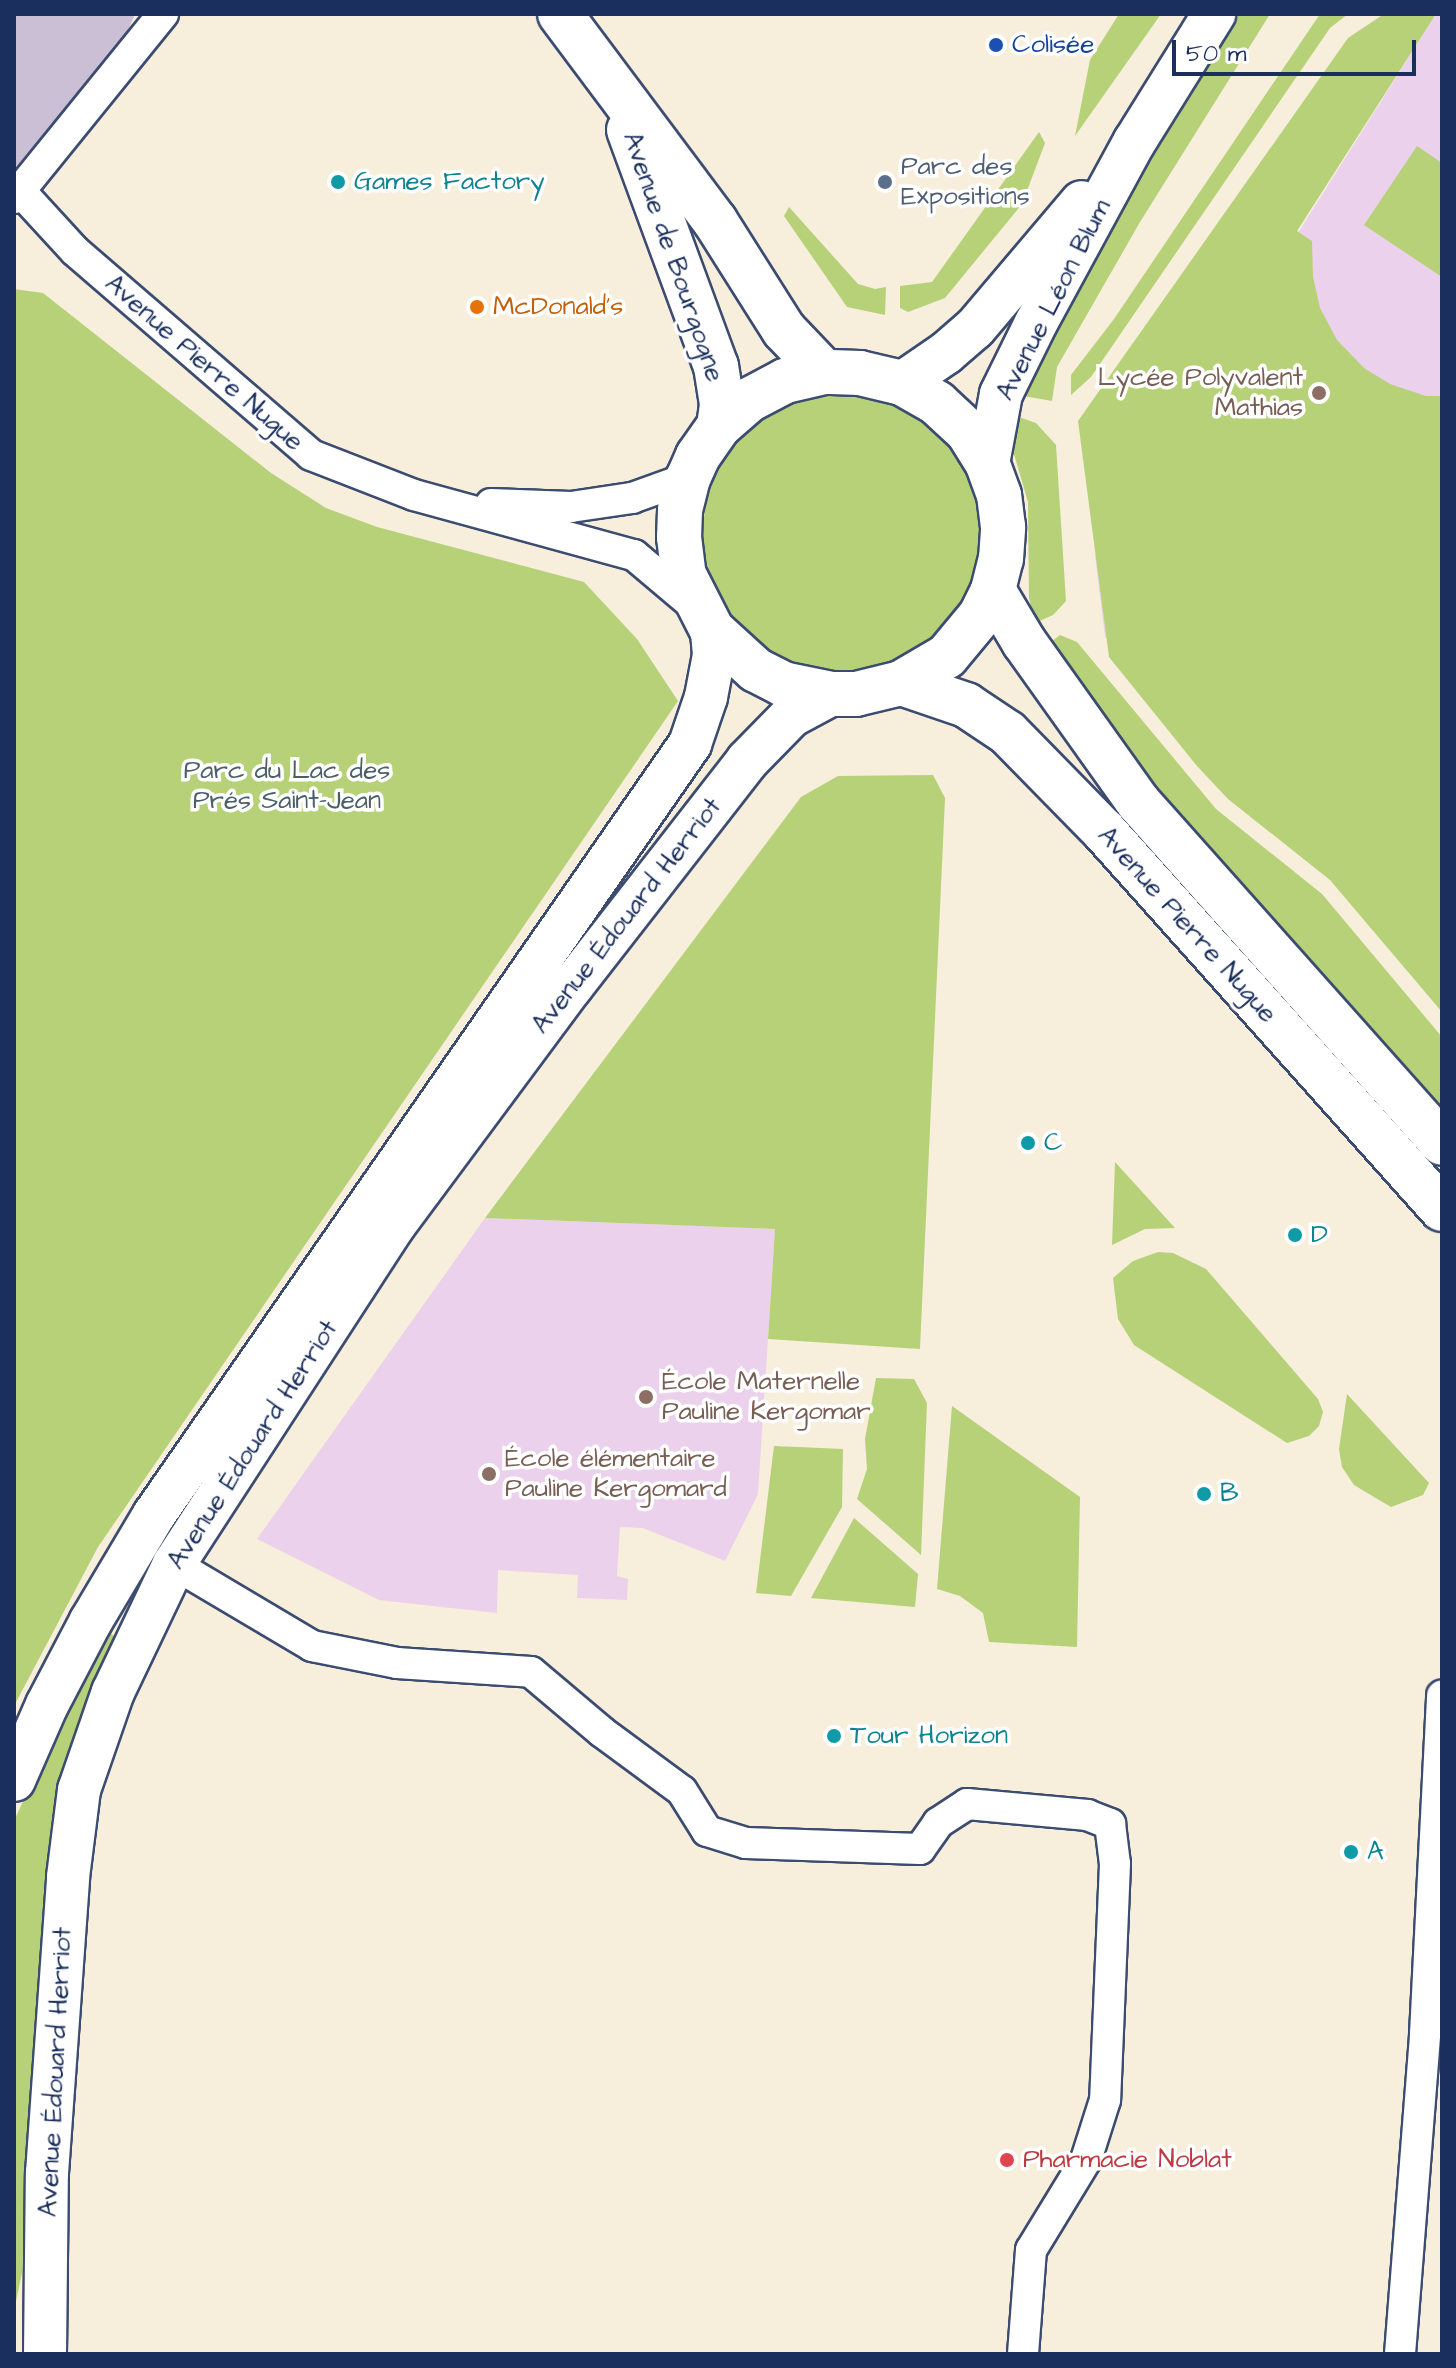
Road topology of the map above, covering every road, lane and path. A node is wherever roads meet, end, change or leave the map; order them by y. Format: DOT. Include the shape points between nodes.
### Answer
graph roads {
  1 [pos="163,14"];
  2 [pos="560,14"];
  3 [pos="1214,14"];
  4 [pos="615,90"];
  5 [pos="1135,141"];
  6 [pos="17,195"];
  7 [pos="824,372"];
  8 [pos="902,383"];
  9 [pos="719,426"];
  10 [pos="988,464"];
  11 [pos="688,478"];
  12 [pos="414,495"];
  13 [pos="993,590"];
  14 [pos="705,620"];
  15 [pos="901,683"];
  16 [pos="832,694"];
  17 [pos="1442,1143"];
  18 [pos="1442,1209"];
  19 [pos="174,1564"];
  20 [pos="1442,1695"];
  21 [pos="14,1780"];
  22 [pos="14,2338"];
  23 [pos="43,2354"];
  24 [pos="1023,2354"];
  25 [pos="1400,2354"];
  1 -- 6 [label="street"];
  2 -- 4 [label="main road, Avenue de Bourgogne"];
  3 -- 5 [label="main road, Avenue Léon Blum"];
  4 -- 7 [label="main road, Avenue de Bourgogne" via="715,221 784,330"];
  4 -- 9 [label="main road, Avenue de Bourgogne" via="716,366 722,405"];
  5 -- 8 [label="main road, Avenue Léon Blum" via="975,328"];
  5 -- 10 [label="main road, Avenue Léon Blum" via="1001,394"];
  6 -- 12 [label="street, Avenue Pierre Nugue" via="311,455"];
  7 -- 8 [label="main road, Avenue Pierre Nugue" via="860,373"];
  7 -- 9 [label="main road, Avenue Pierre Nugue" via="785,381"];
  8 -- 10 [label="main road, Avenue Pierre Nugue" via="947,412"];
  9 -- 11 [label="main road, Avenue Pierre Nugue"];
  10 -- 13 [label="main road, Avenue Pierre Nugue" via="1003,527"];
  11 -- 12 [label="street, Avenue Pierre Nugue" via="632,498 571,507"];
  11 -- 14 [label="main road, Avenue Pierre Nugue" via="679,537 684,575"];
  12 -- 14 [label="street, Avenue Pierre Nugue" via="634,555"];
  13 -- 15 [label="main road, Avenue Pierre Nugue" via="966,637 925,671"];
  13 -- 17 [label="main road, Avenue Pierre Nugue" via="1139,803"];
  14 -- 16 [label="main road, Avenue Pierre Nugue" via="756,670 783,684"];
  14 -- 21 [label="main road, Avenue Édouard Herriot" via="714,655 690,744 154,1515 91,1621"];
  15 -- 16 [label="main road, Avenue Pierre Nugue"];
  15 -- 18 [label="main road, Avenue Pierre Nugue" via="966,705 1041,763"];
  16 -- 19 [label="main road, Avenue Édouard Herriot" via="791,716 747,761 572,986 392,1228"];
  19 -- 23 [label="main road, Avenue Édouard Herriot" via="113,1692 79,1790 47,2173"];
  19 -- 24 [label="street" via="312,1646 397,1663 531,1672 682,1791 707,1831 746,1843 920,1849 938,1823 967,1804 1087,1815 1110,1824 1115,1864 1105,2100 1086,2160 1031,2250"];
  20 -- 25 [label="street" via="1426,2022"];
  22 -- 23 [label="main road"];
}
